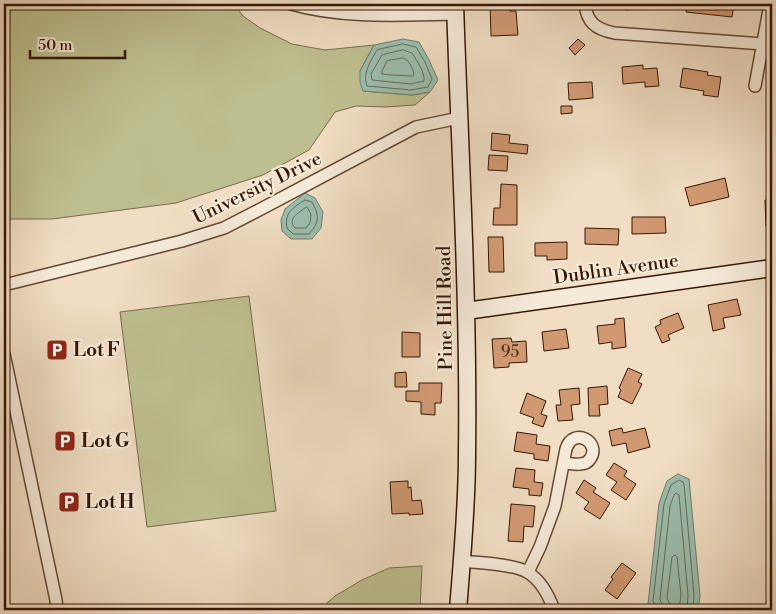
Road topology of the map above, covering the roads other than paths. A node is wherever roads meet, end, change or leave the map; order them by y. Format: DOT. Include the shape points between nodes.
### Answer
graph roads {
  1 [pos="291,4"];
  2 [pos="585,4"];
  3 [pos="770,4"];
  4 [pos="455,9"];
  5 [pos="763,44"];
  6 [pos="755,86"];
  7 [pos="459,118"];
  8 [pos="772,268"];
  9 [pos="4,285"];
  10 [pos="466,311"];
  11 [pos="4,354"];
  12 [pos="564,462"];
  13 [pos="462,561"];
  14 [pos="528,572"];
  15 [pos="58,610"];
  16 [pos="458,610"];
  17 [pos="554,610"];
  1 -- 4 [label="street" via="353,14"];
  2 -- 5 [label="street" via="591,22 605,31"];
  3 -- 5 [label="street"];
  4 -- 7 [label="street, Pine Hill Road"];
  5 -- 6 [label="street"];
  7 -- 9 [label="street, University Drive" via="416,127 224,228"];
  7 -- 10 [label="street, Pine Hill Road"];
  8 -- 10 [label="street, Dublin Avenue"];
  10 -- 13 [label="street, Pine Hill Road" via="467,455"];
  11 -- 15 [label="street"];
  12 -- 14 [label="street" via="555,506"];
  13 -- 14 [label="street"];
  13 -- 16 [label="street, Pine Hill Road"];
  14 -- 17 [label="street" via="545,591"];
}
